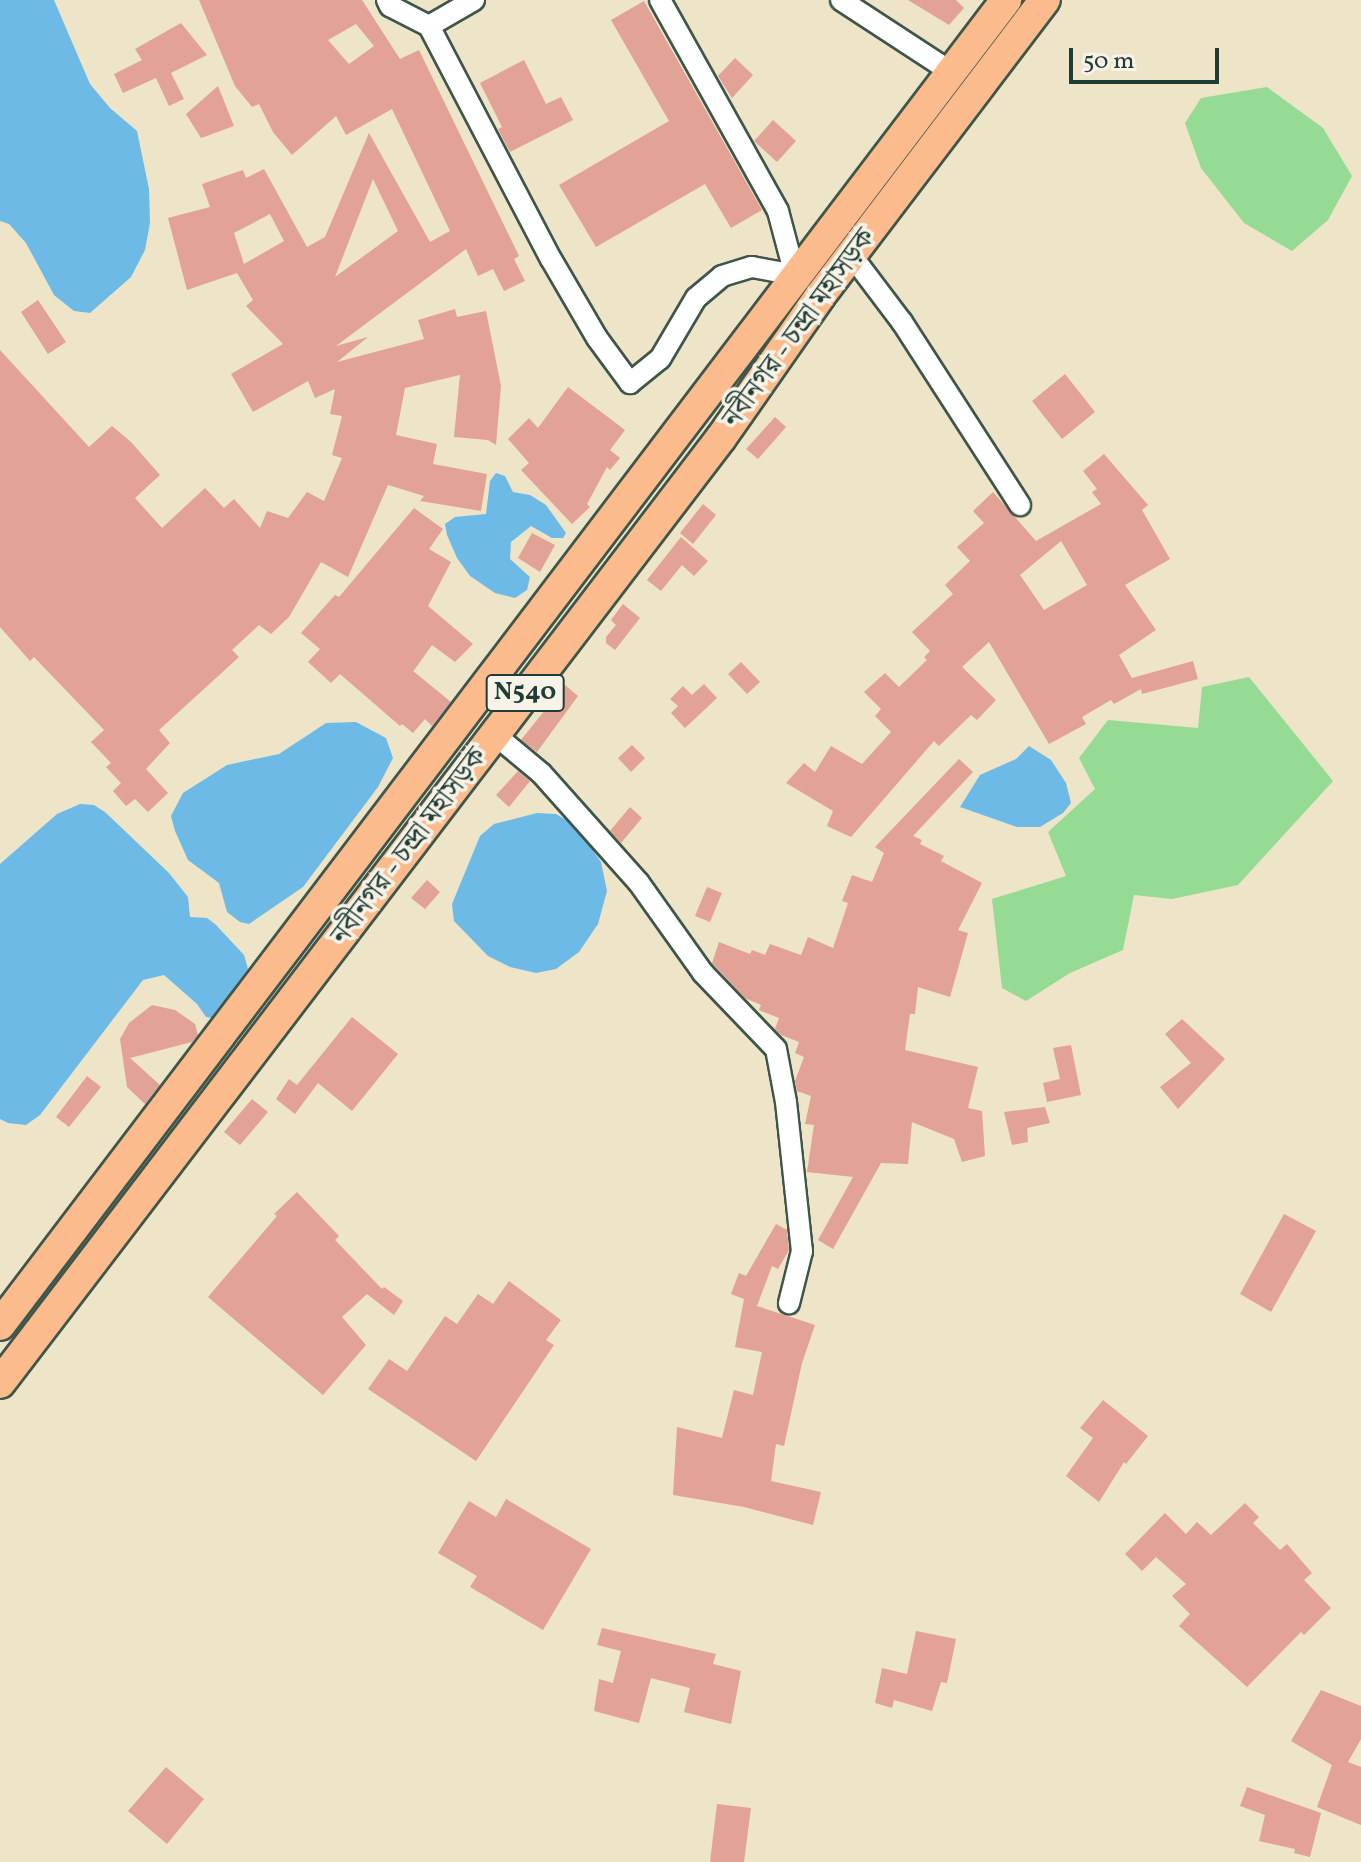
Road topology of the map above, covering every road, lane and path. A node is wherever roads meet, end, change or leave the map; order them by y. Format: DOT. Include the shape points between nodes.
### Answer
graph roads {
  1 [pos="387,0"];
  2 [pos="474,0"];
  3 [pos="660,0"];
  4 [pos="841,0"];
  5 [pos="1006,0"];
  6 [pos="1045,0"];
  7 [pos="429,26"];
  8 [pos="951,72"];
  9 [pos="852,256"];
  10 [pos="795,275"];
  11 [pos="1020,505"];
  12 [pos="494,734"];
  13 [pos="789,1303"];
  14 [pos="0,1325"];
  15 [pos="0,1383"];
  1 -- 7 [label="street"];
  2 -- 7 [label="street"];
  3 -- 10 [label="street" via="778,211"];
  4 -- 8 [label="street"];
  5 -- 8 [label="highway, নবীনগর - চন্দ্রা মহাসড়ক / N540"];
  6 -- 9 [label="highway, নবীনগর - চন্দ্রা মহাসড়ক / N540"];
  7 -- 10 [label="street" via="551,259 630,383 660,359 696,298 722,276 752,267"];
  8 -- 10 [label="highway, নবীনগর - চন্দ্রা মহাসড়ক / N540"];
  9 -- 11 [label="street" via="902,322"];
  9 -- 12 [label="highway, নবীনগর - চন্দ্রা মহাসড়ক / N540" via="721,438"];
  10 -- 14 [label="highway, নবীনগর - চন্দ্রা মহাসড়ক / N540"];
  12 -- 13 [label="street" via="541,773 639,883 703,973 776,1049 802,1251"];
  12 -- 15 [label="highway, নবীনগর - চন্দ্রা মহাসড়ক / N540"];
}
